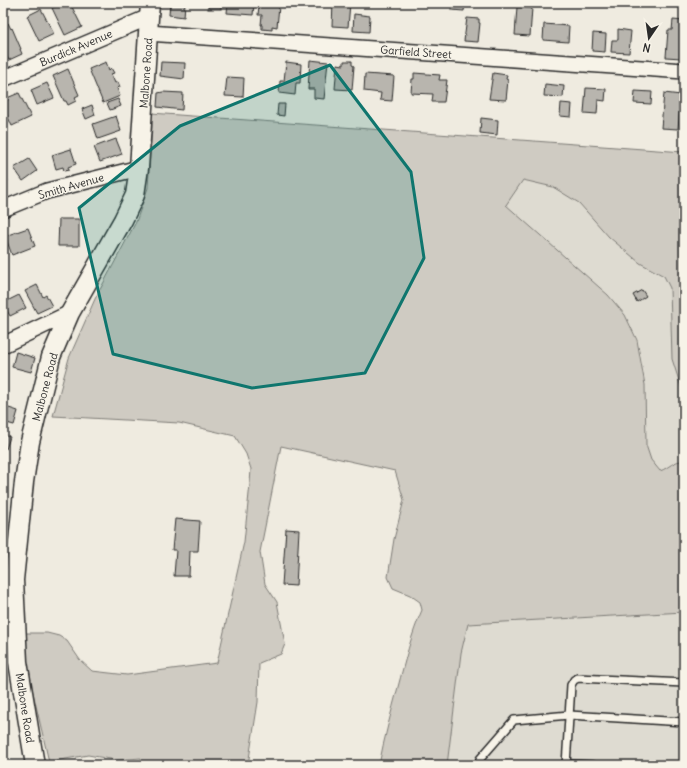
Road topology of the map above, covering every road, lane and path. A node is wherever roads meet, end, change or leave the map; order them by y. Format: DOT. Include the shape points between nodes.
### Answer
graph roads {
  1 [pos="149,18"];
  2 [pos="684,71"];
  3 [pos="3,79"];
  4 [pos="139,168"];
  5 [pos="3,208"];
  6 [pos="70,313"];
  7 [pos="3,345"];
  8 [pos="11,660"];
  9 [pos="684,683"];
  10 [pos="569,715"];
  11 [pos="684,722"];
  12 [pos="566,764"];
  13 [pos="35,765"];
  14 [pos="479,765"];
  15 [pos="593,765"];
  1 -- 2 [label="street, Garfield Street"];
  1 -- 3 [label="street, Burdick Avenue"];
  1 -- 4 [label="street, Malbone Road"];
  4 -- 5 [label="street, Smith Avenue" via="48,191"];
  4 -- 6 [label="street, Malbone Road" via="135,195"];
  6 -- 7 [label="street"];
  6 -- 8 [label="street, Malbone Road" via="51,357 30,442 14,580"];
  8 -- 13 [label="street, Malbone Road"];
  9 -- 10 [label="lane" via="578,678 571,685"];
  10 -- 11 [label="lane"];
  10 -- 12 [label="lane"];
  10 -- 14 [label="lane" via="514,720 480,759"];
  12 -- 15 [label="lane"];
}
